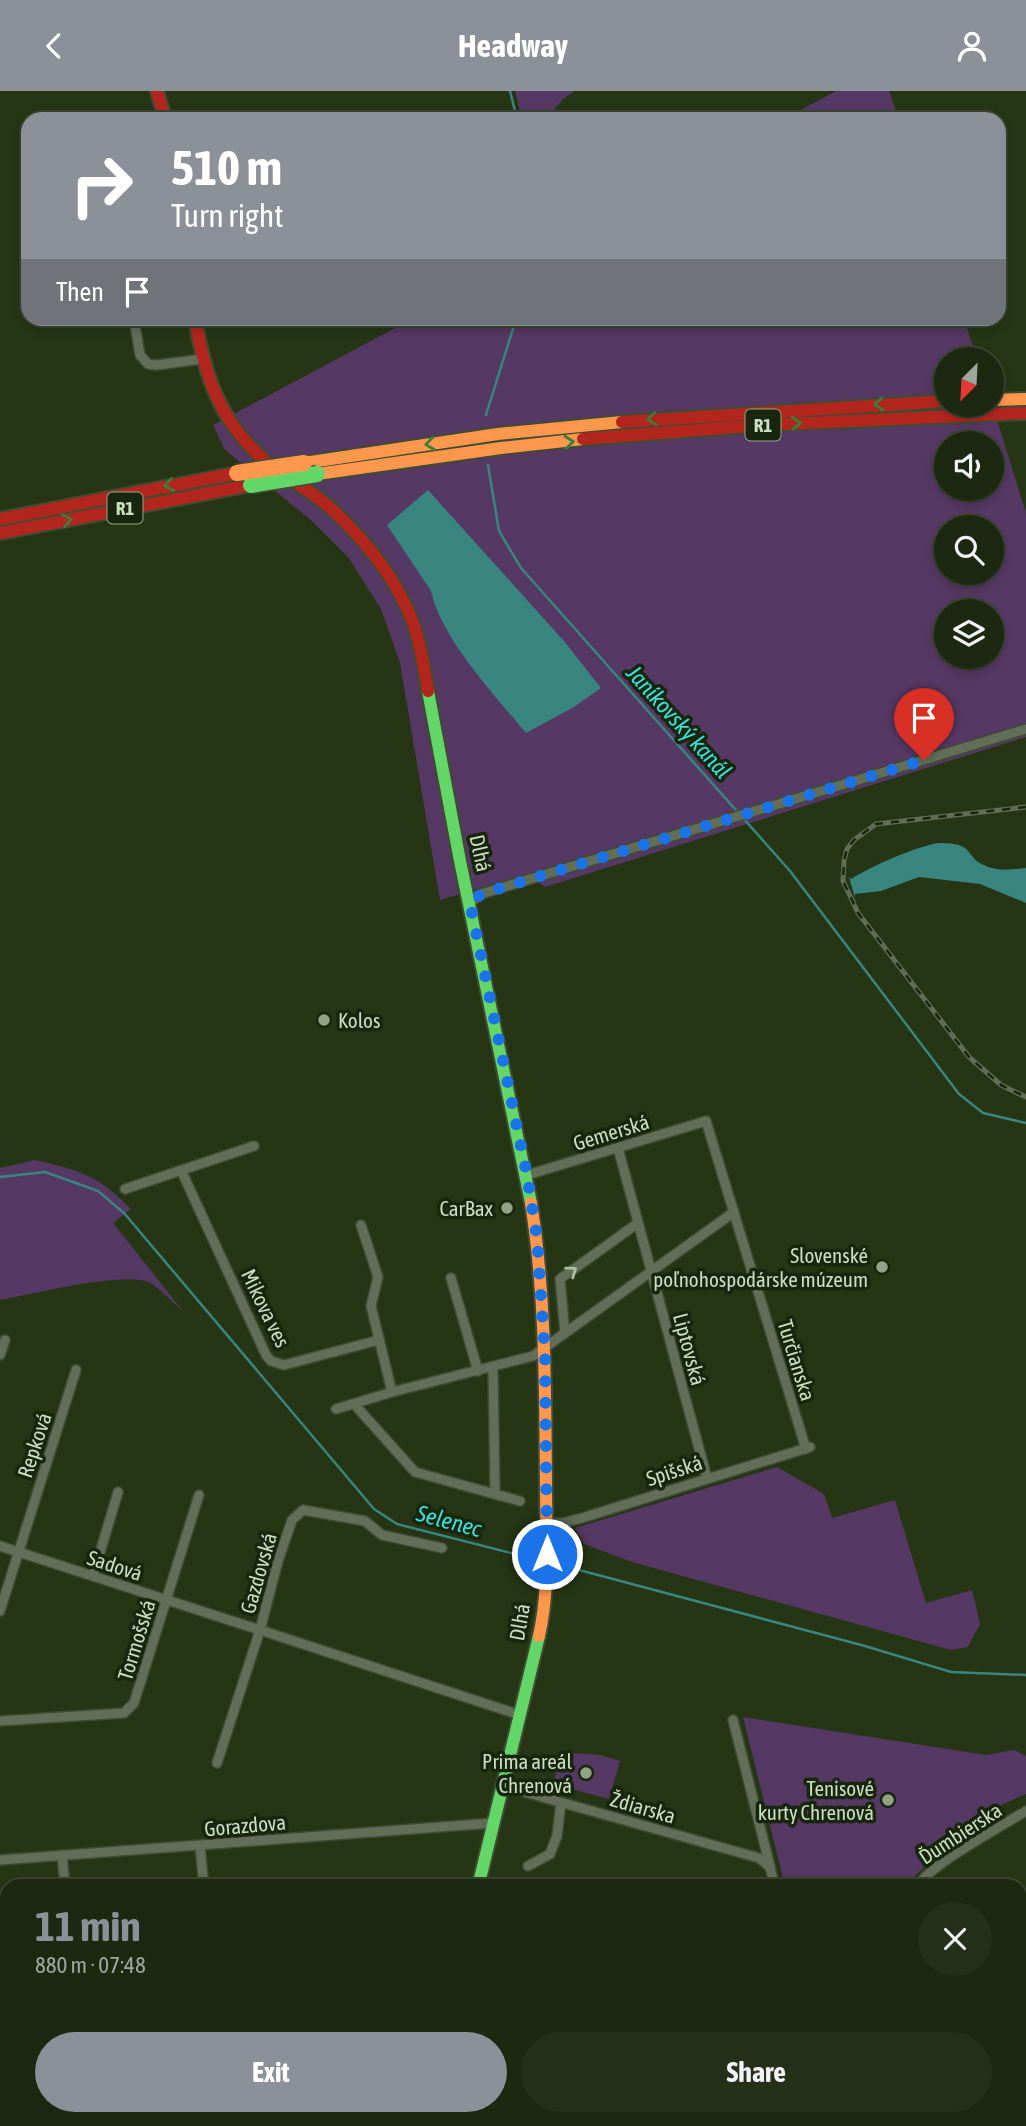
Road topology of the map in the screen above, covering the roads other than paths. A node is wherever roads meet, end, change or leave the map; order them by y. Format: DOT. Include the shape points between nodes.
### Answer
graph roads {
  1 [pos="157,91"];
  2 [pos="163,112"];
  3 [pos="135,326"];
  4 [pos="196,326"];
  5 [pos="202,359"];
  6 [pos="1026,399"];
  7 [pos="1004,400"];
  8 [pos="934,402"];
  9 [pos="1026,413"];
  10 [pos="0,519"];
  11 [pos="0,533"];
  12 [pos="1026,729"];
  13 [pos="470,903"];
  14 [pos="706,1121"];
  15 [pos="254,1146"];
  16 [pos="618,1148"];
  17 [pos="181,1170"];
  18 [pos="527,1175"];
  19 [pos="125,1189"];
  20 [pos="734,1212"];
  21 [pos="638,1223"];
  22 [pos="361,1225"];
  23 [pos="651,1271"];
  24 [pos="451,1278"];
  25 [pos="565,1333"];
  26 [pos="379,1339"];
  27 [pos="5,1340"];
  28 [pos="545,1348"];
  29 [pos="0,1355"];
  30 [pos="492,1368"];
  31 [pos="76,1370"];
  32 [pos="478,1371"];
  33 [pos="392,1392"];
  34 [pos="354,1404"];
  35 [pos="336,1409"];
  36 [pos="808,1448"];
  37 [pos="707,1478"];
  38 [pos="118,1492"];
  39 [pos="495,1494"];
  40 [pos="200,1495"];
  41 [pos="520,1501"];
  42 [pos="548,1523"];
  43 [pos="0,1546"];
  44 [pos="442,1548"];
  45 [pos="19,1552"];
  46 [pos="93,1576"];
  47 [pos="167,1600"];
  48 [pos="0,1611"];
  49 [pos="260,1630"];
  50 [pos="520,1714"];
  51 [pos="733,1720"];
  52 [pos="0,1721"];
  53 [pos="217,1763"];
  54 [pos="503,1786"];
  55 [pos="561,1803"];
  56 [pos="1026,1811"];
  57 [pos="493,1823"];
  58 [pos="200,1846"];
  59 [pos="62,1855"];
  60 [pos="0,1860"];
  61 [pos="528,1866"];
  62 [pos="770,1867"];
  63 [pos="64,1879"];
  64 [pos="203,1879"];
  65 [pos="480,1879"];
  66 [pos="773,1879"];
  67 [pos="921,1879"];
  1 -- 2 [label="main road"];
  3 -- 5 [label="street" via="140,355 148,365"];
  4 -- 5 [label="main road, Dlhá"];
  5 -- 13 [label="main road, Dlhá" via="212,390 232,425 264,460 336,512 377,558 397,589 413,623 425,673"];
  6 -- 7 [label="main road"];
  8 -- 10 [label="main road, R1, one-way, bridge" via="652,419 498,435 237,473"];
  11 -- 9 [label="main road, R1, one-way, bridge" via="251,485 501,448 846,420"];
  12 -- 13 [label="street" via="481,894"];
  13 -- 18 [label="main road, Dlhá"];
  14 -- 16 [label="street, Gemerská"];
  14 -- 20 [label="street, Turčianska"];
  15 -- 17 [label="street"];
  16 -- 18 [label="street, Gemerská"];
  16 -- 21 [label="street, Liptovská"];
  17 -- 19 [label="street"];
  17 -- 26 [label="street, Mikova ves" via="271,1361 284,1365"];
  18 -- 28 [label="main road, Dlhá"];
  20 -- 23 [label="street"];
  20 -- 36 [label="street, Turčianska"];
  21 -- 23 [label="street, Liptovská"];
  25 -- 21 [label="street, one-way" via="560,1279"];
  22 -- 26 [label="street" via="378,1277 371,1306"];
  23 -- 25 [label="street"];
  23 -- 37 [label="street, Liptovská"];
  24 -- 32 [label="street"];
  25 -- 28 [label="street"];
  26 -- 33 [label="street"];
  27 -- 29 [label="street"];
  28 -- 30 [label="street"];
  28 -- 42 [label="main road, Dlhá"];
  30 -- 32 [label="street"];
  30 -- 39 [label="street"];
  31 -- 45 [label="street, Repková"];
  32 -- 33 [label="street"];
  33 -- 34 [label="street"];
  34 -- 35 [label="street"];
  34 -- 39 [label="street" via="415,1472"];
  36 -- 37 [label="street, Spišská"];
  37 -- 42 [label="street, Spišská" via="582,1518"];
  38 -- 46 [label="street"];
  39 -- 41 [label="street"];
  40 -- 47 [label="street, Tormošská"];
  42 -- 50 [label="main road, Dlhá" via="541,1627"];
  43 -- 45 [label="street, Sadová"];
  44 -- 49 [label="street, Gazdovská" via="382,1535 365,1521 303,1510 292,1520"];
  45 -- 46 [label="street, Sadová"];
  45 -- 48 [label="street, Repková"];
  46 -- 47 [label="street, Sadová"];
  47 -- 49 [label="street, Sadová"];
  47 -- 52 [label="street, Tormošská" via="134,1703 124,1713"];
  49 -- 50 [label="street, Sadová"];
  49 -- 53 [label="street"];
  50 -- 54 [label="main road, Dlhá"];
  51 -- 62 [label="street"];
  54 -- 55 [label="street, Ždiarska"];
  54 -- 57 [label="main road, Dlhá"];
  55 -- 61 [label="street" via="550,1854"];
  55 -- 62 [label="street, Ždiarska" via="759,1858"];
  56 -- 67 [label="street, Ďumbierska"];
  57 -- 58 [label="street, Gorazdova"];
  57 -- 65 [label="main road, Dlhá"];
  58 -- 59 [label="street, Gorazdova"];
  58 -- 64 [label="street"];
  59 -- 60 [label="street, Gorazdova"];
  59 -- 63 [label="street"];
  62 -- 66 [label="street"];
}
